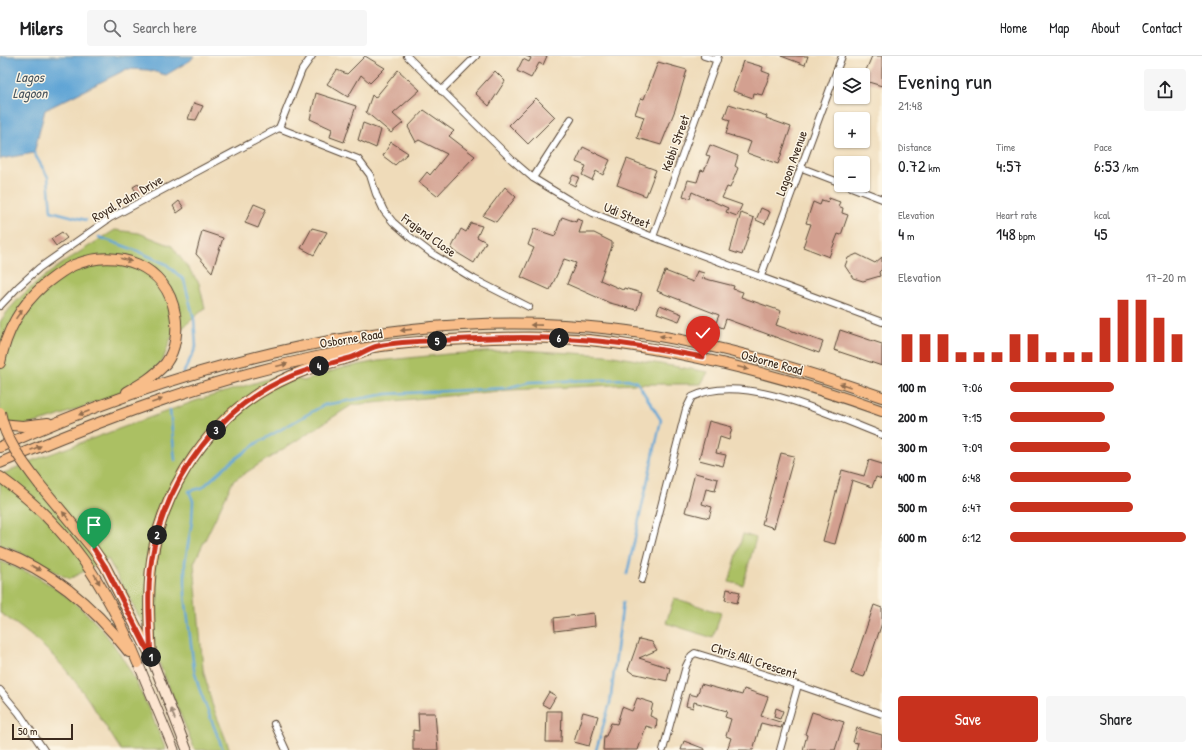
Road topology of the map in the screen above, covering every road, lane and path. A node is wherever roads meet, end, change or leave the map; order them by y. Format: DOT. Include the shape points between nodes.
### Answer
graph roads {
  1 [pos="312,56"];
  2 [pos="408,56"];
  3 [pos="476,56"];
  4 [pos="704,56"];
  5 [pos="842,56"];
  6 [pos="718,58"];
  7 [pos="441,91"];
  8 [pos="571,119"];
  9 [pos="279,128"];
  10 [pos="802,168"];
  11 [pos="533,178"];
  12 [pos="834,180"];
  13 [pos="864,192"];
  14 [pos="882,199"];
  15 [pos="653,237"];
  16 [pos="761,276"];
  17 [pos="0,306"];
  18 [pos="529,307"];
  19 [pos="882,322"];
  20 [pos="377,346"];
  21 [pos="0,363"];
  22 [pos="882,398"];
  23 [pos="107,404"];
  24 [pos="882,411"];
  25 [pos="0,412"];
  26 [pos="62,421"];
  27 [pos="0,424"];
  28 [pos="882,434"];
  29 [pos="0,447"];
  30 [pos="0,463"];
  31 [pos="0,477"];
  32 [pos="0,552"];
  33 [pos="642,580"];
  34 [pos="124,640"];
  35 [pos="151,657"];
  36 [pos="138,662"];
  37 [pos="798,685"];
  38 [pos="0,690"];
  39 [pos="882,714"];
  40 [pos="274,724"];
  41 [pos="44,750"];
  42 [pos="174,750"];
  43 [pos="187,750"];
  44 [pos="286,750"];
  45 [pos="663,750"];
  46 [pos="780,750"];
  1 -- 9 [label="street" via="302,70"];
  2 -- 7 [label="street, Udi Street"];
  3 -- 7 [label="street"];
  4 -- 6 [label="street"];
  5 -- 10 [label="street, Lagoon Avenue"];
  6 -- 15 [label="street, Kebbi Street"];
  7 -- 11 [label="street, Udi Street"];
  8 -- 11 [label="street"];
  9 -- 17 [label="street, Royal Palm Drive" via="110,218 39,268"];
  9 -- 18 [label="street, Frajend Close" via="358,159 370,175 376,194 392,222 431,254"];
  10 -- 12 [label="street"];
  10 -- 16 [label="street, Lagoon Avenue"];
  11 -- 15 [label="street, Udi Street" via="593,213"];
  13 -- 14 [label="street"];
  15 -- 16 [label="street, Udi Street"];
  16 -- 19 [label="street, Udi Street"];
  20 -- 24 [label="main road, Osborne Road, one-way" via="497,337 588,340 703,357 799,383"];
  30 -- 20 [label="main road, Osborne Road, one-way" via="91,425 192,390 313,357"];
  20 -- 35 [label="main road" via="352,358 311,368 275,384 250,400 217,428 191,461 170,499 154,547 149,591"];
  21 -- 23 [label="main road, one-way" via="7,335 15,320 35,293 61,273 74,265 101,258 118,258 142,266 154,274 171,296 177,323 172,349 167,362 158,372"];
  22 -- 23 [label="main road, Osborne Road, one-way" via="785,366 678,340 610,329 496,325 415,329 317,343 214,368"];
  23 -- 26 [label="main road, Osborne Road, one-way"];
  35 -- 25 [label="main road, one-way, bridge" via="105,566 14,449"];
  26 -- 27 [label="main road" via="23,426"];
  26 -- 29 [label="main road, Osborne Road"];
  28 -- 33 [label="street" via="753,390 710,390 692,397 686,409"];
  31 -- 34 [label="main road, one-way" via="46,515 80,554 94,574"];
  32 -- 34 [label="main road, one-way" via="32,566 66,587"];
  34 -- 36 [label="main road"];
  43 -- 35 [label="main road, one-way"];
  36 -- 42 [label="main road"];
  37 -- 39 [label="street, Chris Alli Crescent"];
  37 -- 45 [label="street, Chris Alli Crescent" via="701,654 693,654 686,666"];
  37 -- 46 [label="street"];
  38 -- 41 [label="street" via="20,713"];
  40 -- 44 [label="street"];
}
